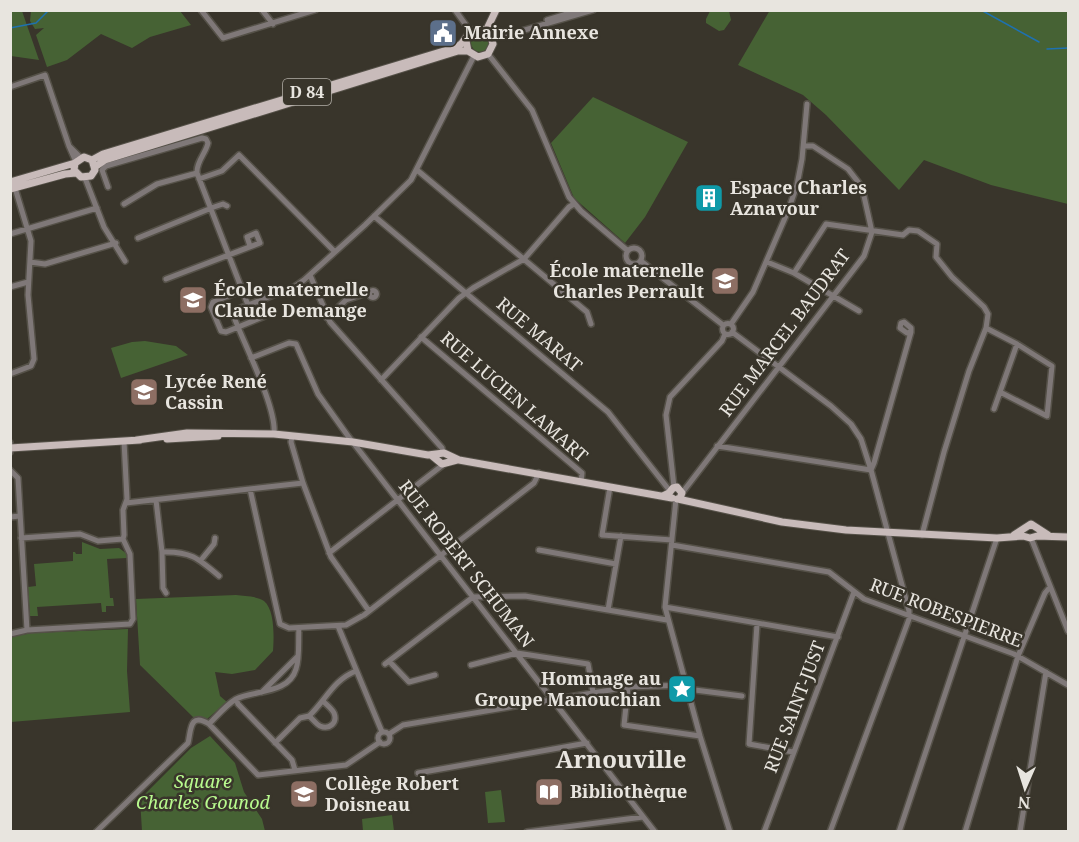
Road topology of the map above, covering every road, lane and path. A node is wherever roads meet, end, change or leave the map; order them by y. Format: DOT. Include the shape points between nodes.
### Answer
graph roads {
  1 [pos="201,10"];
  2 [pos="262,10"];
  3 [pos="315,10"];
  4 [pos="455,10"];
  5 [pos="496,10"];
  6 [pos="580,10"];
  7 [pos="593,10"];
  8 [pos="572,13"];
  9 [pos="273,24"];
  10 [pos="486,31"];
  11 [pos="471,32"];
  12 [pos="493,40"];
  13 [pos="466,41"];
  14 [pos="471,53"];
  15 [pos="488,54"];
  16 [pos="10,87"];
  17 [pos="807,104"];
  18 [pos="804,146"];
  19 [pos="77,161"];
  20 [pos="93,163"];
  21 [pos="417,170"];
  22 [pos="76,173"];
  23 [pos="198,176"];
  24 [pos="85,178"];
  25 [pos="12,186"];
  26 [pos="108,187"];
  27 [pos="124,204"];
  28 [pos="574,204"];
  29 [pos="227,206"];
  30 [pos="97,208"];
  31 [pos="212,208"];
  32 [pos="374,216"];
  33 [pos="27,229"];
  34 [pos="872,232"];
  35 [pos="10,234"];
  36 [pos="138,238"];
  37 [pos="116,243"];
  38 [pos="250,246"];
  39 [pos="628,251"];
  40 [pos="335,252"];
  41 [pos="229,254"];
  42 [pos="524,259"];
  43 [pos="125,261"];
  44 [pos="641,261"];
  45 [pos="767,261"];
  46 [pos="30,262"];
  47 [pos="794,273"];
  48 [pos="310,275"];
  49 [pos="166,279"];
  50 [pos="28,282"];
  51 [pos="10,287"];
  52 [pos="243,290"];
  53 [pos="370,292"];
  54 [pos="466,292"];
  55 [pos="832,297"];
  56 [pos="259,301"];
  57 [pos="248,305"];
  58 [pos="860,311"];
  59 [pos="327,318"];
  60 [pos="591,324"];
  61 [pos="731,324"];
  62 [pos="723,326"];
  63 [pos="238,327"];
  64 [pos="986,328"];
  65 [pos="911,332"];
  66 [pos="729,333"];
  67 [pos="422,337"];
  68 [pos="1017,344"];
  69 [pos="251,358"];
  70 [pos="780,368"];
  71 [pos="10,374"];
  72 [pos="381,380"];
  73 [pos="1000,392"];
  74 [pos="994,409"];
  75 [pos="274,434"];
  76 [pos="292,436"];
  77 [pos="124,441"];
  78 [pos="353,442"];
  79 [pos="717,446"];
  80 [pos="12,447"];
  81 [pos="443,460"];
  82 [pos="10,470"];
  83 [pos="871,470"];
  84 [pos="539,473"];
  85 [pos="581,482"];
  86 [pos="303,483"];
  87 [pos="610,487"];
  88 [pos="250,489"];
  89 [pos="674,493"];
  90 [pos="156,500"];
  91 [pos="398,501"];
  92 [pos="126,503"];
  93 [pos="20,516"];
  94 [pos="10,517"];
  95 [pos="1037,529"];
  96 [pos="888,533"];
  97 [pos="922,535"];
  98 [pos="1028,535"];
  99 [pos="621,536"];
  100 [pos="1056,536"];
  101 [pos="1068,536"];
  102 [pos="21,538"];
  103 [pos="215,538"];
  104 [pos="997,538"];
  105 [pos="123,539"];
  106 [pos="672,543"];
  107 [pos="539,550"];
  108 [pos="162,552"];
  109 [pos="329,553"];
  110 [pos="441,555"];
  111 [pos="201,560"];
  112 [pos="616,564"];
  113 [pos="219,576"];
  114 [pos="1050,587"];
  115 [pos="854,592"];
  116 [pos="166,593"];
  117 [pos="473,597"];
  118 [pos="665,607"];
  119 [pos="608,610"];
  120 [pos="365,614"];
  121 [pos="908,615"];
  122 [pos="668,620"];
  123 [pos="757,624"];
  124 [pos="338,626"];
  125 [pos="299,628"];
  126 [pos="27,630"];
  127 [pos="1068,630"];
  128 [pos="10,634"];
  129 [pos="964,636"];
  130 [pos="838,637"];
  131 [pos="517,653"];
  132 [pos="1017,656"];
  133 [pos="297,657"];
  134 [pos="471,665"];
  135 [pos="357,671"];
  136 [pos="1046,672"];
  137 [pos="435,675"];
  138 [pos="1068,685"];
  139 [pos="628,687"];
  140 [pos="687,687"];
  141 [pos="261,692"];
  142 [pos="593,692"];
  143 [pos="742,696"];
  144 [pos="236,699"];
  145 [pos="553,699"];
  146 [pos="324,702"];
  147 [pos="309,716"];
  148 [pos="209,724"];
  149 [pos="382,732"];
  150 [pos="389,734"];
  151 [pos="700,736"];
  152 [pos="380,742"];
  153 [pos="275,743"];
  154 [pos="588,743"];
  155 [pos="793,752"];
  156 [pos="295,770"];
  157 [pos="418,773"];
  158 [pos="644,817"];
  159 [pos="96,831"];
  160 [pos="527,831"];
  161 [pos="655,831"];
  162 [pos="730,831"];
  163 [pos="764,831"];
  164 [pos="830,831"];
  165 [pos="899,831"];
  166 [pos="966,831"];
  167 [pos="1020,831"];
  1 -- 9 [label="street" via="223,38"];
  2 -- 9 [label="street"];
  3 -- 9 [label="street"];
  4 -- 11 [label="street"];
  5 -- 10 [label="main road"];
  6 -- 8 [label="street"];
  7 -- 8 [label="street"];
  8 -- 12 [label="street"];
  10 -- 11 [label="main road"];
  10 -- 12 [label="main road"];
  11 -- 13 [label="main road"];
  12 -- 15 [label="main road"];
  13 -- 14 [label="main road"];
  13 -- 20 [label="main road, D 84" via="457,47 103,154"];
  14 -- 15 [label="main road" via="481,57"];
  14 -- 20 [label="main road, D 84" via="458,51"];
  14 -- 21 [label="street"];
  15 -- 28 [label="street" via="532,110"];
  16 -- 19 [label="street" via="45,75"];
  17 -- 18 [label="street"];
  18 -- 34 [label="street" via="813,146 854,174 866,195"];
  18 -- 45 [label="street" via="789,211"];
  19 -- 20 [label="main road" via="87,157"];
  19 -- 22 [label="main road"];
  19 -- 25 [label="main road"];
  20 -- 24 [label="main road, D 84" via="93,173"];
  21 -- 32 [label="street"];
  21 -- 42 [label="street"];
  22 -- 24 [label="main road"];
  22 -- 25 [label="main road"];
  23 -- 26 [label="street" via="196,167 208,143 202,138 106,166 102,170"];
  23 -- 27 [label="street" via="157,184"];
  23 -- 31 [label="street"];
  23 -- 40 [label="street" via="222,171 239,155"];
  24 -- 30 [label="street"];
  25 -- 33 [label="street"];
  28 -- 39 [label="street"];
  28 -- 42 [label="street"];
  29 -- 31 [label="street"];
  30 -- 33 [label="street"];
  30 -- 37 [label="street"];
  31 -- 36 [label="street"];
  31 -- 41 [label="street"];
  32 -- 40 [label="street"];
  32 -- 54 [label="street, RUE MARAT"];
  33 -- 35 [label="street"];
  33 -- 46 [label="street" via="32,248"];
  34 -- 47 [label="street" via="826,224"];
  34 -- 55 [label="street, RUE MARCEL BAUDRAT" via="864,256"];
  34 -- 64 [label="street" via="903,235 909,230 918,231 937,244 936,257 984,307 988,314"];
  37 -- 43 [label="street"];
  37 -- 46 [label="street" via="45,264"];
  38 -- 41 [label="street"];
  39 -- 44 [label="street" via="639,249"];
  39 -- 44 [label="street" via="629,262"];
  40 -- 48 [label="street"];
  41 -- 49 [label="street"];
  41 -- 52 [label="street"];
  42 -- 54 [label="street"];
  42 -- 60 [label="street" via="587,312"];
  44 -- 62 [label="street"];
  45 -- 47 [label="street"];
  45 -- 61 [label="street" via="753,292"];
  46 -- 50 [label="street"];
  47 -- 55 [label="street"];
  48 -- 56 [label="street" via="294,287"];
  48 -- 59 [label="street"];
  50 -- 51 [label="street"];
  50 -- 71 [label="street" via="34,363"];
  52 -- 57 [label="street"];
  52 -- 63 [label="street" via="213,302 211,307 221,331"];
  53 -- 59 [label="street" via="346,300"];
  54 -- 67 [label="street"];
  54 -- 89 [label="street, RUE MARAT" via="608,412"];
  55 -- 58 [label="street"];
  55 -- 70 [label="street, RUE MARCEL BAUDRAT"];
  56 -- 57 [label="street"];
  56 -- 63 [label="street" via="265,316"];
  57 -- 63 [label="street" via="234,312"];
  59 -- 72 [label="street"];
  61 -- 62 [label="street"];
  61 -- 66 [label="street" via="733,329"];
  62 -- 66 [label="street" via="723,331"];
  63 -- 69 [label="street"];
  64 -- 68 [label="street"];
  64 -- 97 [label="street" via="960,401"];
  65 -- 83 [label="street"];
  66 -- 70 [label="street"];
  66 -- 89 [label="street" via="667,404"];
  67 -- 72 [label="street"];
  67 -- 85 [label="street, RUE LUCIEN LAMART" via="582,473"];
  68 -- 73 [label="street"];
  68 -- 73 [label="street" via="1052,366 1047,416"];
  69 -- 75 [label="street" via="269,405"];
  69 -- 78 [label="street, RUE ROBERT SCHUMAN" via="289,343 296,344 318,394"];
  70 -- 79 [label="street, RUE MARCEL BAUDRAT"];
  70 -- 83 [label="street" via="851,424 861,439"];
  72 -- 81 [label="street" via="442,448"];
  73 -- 74 [label="street"];
  75 -- 76 [label="main road"];
  75 -- 77 [label="main road"];
  76 -- 78 [label="main road"];
  76 -- 86 [label="street"];
  77 -- 80 [label="main road"];
  77 -- 92 [label="street"];
  78 -- 81 [label="main road"];
  78 -- 91 [label="street, RUE ROBERT SCHUMAN"];
  79 -- 83 [label="street"];
  79 -- 89 [label="street, RUE MARCEL BAUDRAT"];
  81 -- 84 [label="main road"];
  81 -- 91 [label="street"];
  82 -- 93 [label="street" via="18,478"];
  83 -- 96 [label="street"];
  84 -- 85 [label="main road"];
  84 -- 110 [label="street" via="534,483"];
  85 -- 87 [label="main road"];
  86 -- 88 [label="street"];
  86 -- 109 [label="street"];
  87 -- 89 [label="main road"];
  87 -- 99 [label="street, RUE ROBESPIERRE" via="602,534"];
  88 -- 90 [label="street"];
  88 -- 125 [label="street" via="280,624"];
  89 -- 96 [label="main road" via="690,502 796,524"];
  89 -- 106 [label="street"];
  90 -- 92 [label="street"];
  90 -- 108 [label="street"];
  91 -- 109 [label="street"];
  91 -- 110 [label="street, RUE ROBERT SCHUMAN"];
  92 -- 105 [label="street"];
  93 -- 94 [label="street"];
  93 -- 102 [label="street"];
  95 -- 98 [label="main road"];
  95 -- 98 [label="main road" via="1031,524"];
  95 -- 100 [label="main road"];
  96 -- 97 [label="main road"];
  96 -- 121 [label="street"];
  97 -- 104 [label="main road"];
  98 -- 100 [label="main road"];
  98 -- 104 [label="main road"];
  98 -- 114 [label="street"];
  99 -- 106 [label="street, RUE ROBESPIERRE"];
  99 -- 112 [label="street"];
  100 -- 101 [label="main road"];
  102 -- 105 [label="street" via="80,534 98,541"];
  102 -- 126 [label="street"];
  103 -- 111 [label="street"];
  104 -- 129 [label="street"];
  105 -- 126 [label="street" via="130,554 130,624"];
  106 -- 115 [label="street, RUE ROBESPIERRE" via="829,572"];
  106 -- 118 [label="street"];
  107 -- 112 [label="street"];
  108 -- 111 [label="street" via="183,552"];
  108 -- 116 [label="street"];
  109 -- 120 [label="street"];
  110 -- 117 [label="street, RUE ROBERT SCHUMAN"];
  110 -- 120 [label="street"];
  111 -- 113 [label="street"];
  112 -- 119 [label="street"];
  114 -- 127 [label="street"];
  114 -- 132 [label="street"];
  115 -- 121 [label="street, RUE ROBESPIERRE"];
  115 -- 130 [label="street, RUE SAINT-JUST"];
  117 -- 119 [label="street" via="525,596"];
  117 -- 131 [label="street, RUE ROBERT SCHUMAN"];
  117 -- 137 [label="street" via="387,662 409,682"];
  118 -- 122 [label="street"];
  118 -- 123 [label="street"];
  119 -- 122 [label="street"];
  120 -- 124 [label="street" via="349,625"];
  121 -- 129 [label="street, RUE ROBESPIERRE"];
  121 -- 164 [label="street"];
  122 -- 140 [label="street"];
  123 -- 130 [label="street"];
  123 -- 155 [label="street" via="749,744"];
  124 -- 125 [label="street"];
  124 -- 135 [label="street"];
  125 -- 133 [label="street"];
  126 -- 128 [label="street"];
  129 -- 132 [label="street, RUE ROBESPIERRE"];
  129 -- 165 [label="street"];
  130 -- 155 [label="street, RUE SAINT-JUST"];
  131 -- 134 [label="street"];
  131 -- 142 [label="street" via="588,664"];
  131 -- 145 [label="street, RUE ROBERT SCHUMAN"];
  132 -- 136 [label="street, RUE ROBESPIERRE"];
  132 -- 166 [label="street"];
  133 -- 141 [label="street"];
  133 -- 141 [label="street" via="292,676 281,686"];
  135 -- 146 [label="street" via="343,677 325,695"];
  135 -- 149 [label="street"];
  136 -- 138 [label="street, RUE ROBESPIERRE"];
  136 -- 167 [label="street"];
  139 -- 140 [label="street"];
  139 -- 142 [label="street"];
  139 -- 151 [label="street" via="624,725"];
  140 -- 143 [label="street"];
  140 -- 151 [label="street"];
  141 -- 144 [label="street"];
  142 -- 145 [label="street"];
  144 -- 148 [label="street"];
  144 -- 153 [label="street"];
  145 -- 150 [label="street" via="405,724"];
  145 -- 154 [label="street, RUE ROBERT SCHUMAN"];
  146 -- 147 [label="street"];
  146 -- 147 [label="street" via="334,713 332,725 321,727"];
  147 -- 153 [label="street" via="300,718"];
  148 -- 156 [label="street" via="258,774"];
  148 -- 159 [label="street" via="201,720 191,724 188,742"];
  149 -- 150 [label="street"];
  149 -- 152 [label="street" via="378,736"];
  150 -- 152 [label="street" via="387,743"];
  151 -- 162 [label="street"];
  152 -- 156 [label="street" via="346,765"];
  153 -- 156 [label="street"];
  154 -- 157 [label="street"];
  154 -- 158 [label="street, RUE ROBERT SCHUMAN"];
  155 -- 163 [label="street, RUE SAINT-JUST"];
  158 -- 160 [label="street"];
  158 -- 161 [label="street, RUE ROBERT SCHUMAN"];
}
